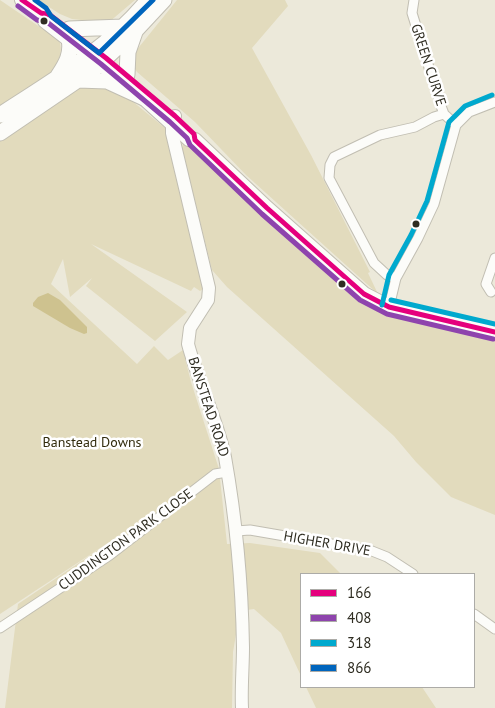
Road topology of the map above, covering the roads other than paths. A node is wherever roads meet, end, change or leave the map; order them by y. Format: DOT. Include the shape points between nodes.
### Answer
graph roads {
  1 [pos="22,0"];
  2 [pos="148,0"];
  3 [pos="164,0"];
  4 [pos="414,0"];
  5 [pos="130,28"];
  6 [pos="68,34"];
  7 [pos="98,57"];
  8 [pos="127,75"];
  9 [pos="57,78"];
  10 [pos="78,80"];
  11 [pos="144,98"];
  12 [pos="495,102"];
  13 [pos="444,114"];
  14 [pos="0,115"];
  15 [pos="173,119"];
  16 [pos="456,125"];
  17 [pos="0,133"];
  18 [pos="494,262"];
  19 [pos="396,278"];
  20 [pos="491,292"];
  21 [pos="389,307"];
  22 [pos="495,332"];
  23 [pos="227,472"];
  24 [pos="236,531"];
  25 [pos="411,573"];
  26 [pos="475,615"];
  27 [pos="0,628"];
  28 [pos="495,629"];
  29 [pos="242,708"];
  1 -- 6 [label="main road" via="50,16"];
  2 -- 5 [label="highway"];
  3 -- 5 [label="highway"];
  4 -- 13 [label="street, GREEN CURVE" via="412,13"];
  5 -- 6 [label="highway"];
  5 -- 7 [label="highway"];
  5 -- 8 [label="highway"];
  6 -- 7 [label="main road"];
  6 -- 9 [label="highway" via="69,54"];
  7 -- 8 [label="main road"];
  7 -- 9 [label="highway"];
  7 -- 10 [label="highway"];
  7 -- 11 [label="main road"];
  8 -- 15 [label="main road"];
  9 -- 14 [label="highway"];
  10 -- 11 [label="highway" via="107,81"];
  10 -- 17 [label="highway"];
  11 -- 15 [label="main road"];
  12 -- 16 [label="street" via="469,112"];
  13 -- 16 [label="street, GREEN CURVE"];
  13 -- 19 [label="street" via="415,127 380,135 334,157 330,165 329,178 370,257 382,271"];
  15 -- 21 [label="main road" via="194,134 195,140 351,284"];
  15 -- 23 [label="street, BANSTEAD ROAD" via="172,134 209,288 208,300 192,322 188,344 210,405"];
  16 -- 19 [label="street" via="434,204"];
  18 -- 20 [label="street" via="486,284"];
  19 -- 21 [label="street"];
  21 -- 22 [label="main road"];
  23 -- 24 [label="street, BANSTEAD ROAD"];
  23 -- 27 [label="street, CUDDINGTON PARK CLOSE" via="216,474 110,555"];
  24 -- 25 [label="street, HIGHER DRIVE" via="250,530 372,551"];
  24 -- 29 [label="street, BANSTEAD ROAD" via="242,606"];
  26 -- 28 [label="street"];
}
